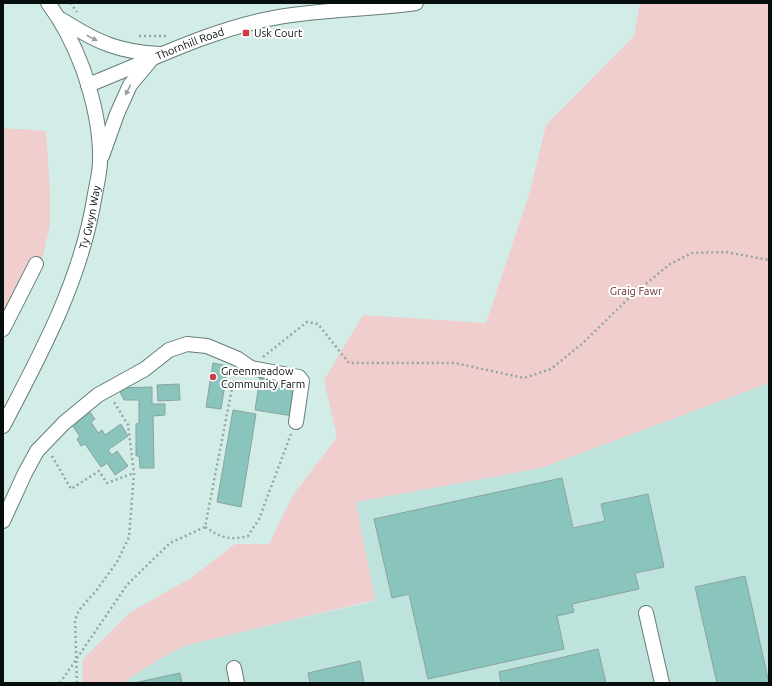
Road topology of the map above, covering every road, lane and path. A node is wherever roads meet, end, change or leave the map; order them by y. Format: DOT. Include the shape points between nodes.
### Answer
graph roads {
  1 [pos="48,3"];
  2 [pos="70,3"];
  3 [pos="416,3"];
  4 [pos="80,16"];
  5 [pos="59,17"];
  6 [pos="136,36"];
  7 [pos="169,36"];
  8 [pos="157,57"];
  9 [pos="88,85"];
  10 [pos="100,161"];
  11 [pos="769,260"];
  12 [pos="36,264"];
  13 [pos="3,329"];
  14 [pos="238,359"];
  15 [pos="251,368"];
  16 [pos="114,402"];
  17 [pos="296,422"];
  18 [pos="3,426"];
  19 [pos="51,454"];
  20 [pos="134,473"];
  21 [pos="3,521"];
  22 [pos="205,527"];
  23 [pos="646,613"];
  24 [pos="77,656"];
  25 [pos="234,668"];
  26 [pos="60,683"];
  27 [pos="77,683"];
  28 [pos="237,683"];
  29 [pos="662,683"];
  1 -- 5 [label="street, Ty Gwyn Way"];
  2 -- 4 [label="path"];
  3 -- 8 [label="street, Thornhill Road" via="340,9 268,19 209,36"];
  5 -- 8 [label="street, one-way" via="103,44"];
  5 -- 9 [label="street, Ty Gwyn Way" via="71,39"];
  6 -- 7 [label="path"];
  8 -- 9 [label="street, Thornhill Road"];
  8 -- 10 [label="street, one-way" via="130,85"];
  9 -- 10 [label="street, Ty Gwyn Way" via="97,122"];
  10 -- 18 [label="street, Ty Gwyn Way" via="93,209 74,275 47,339"];
  11 -- 15 [label="path" via="726,252 692,253 664,269 631,296 584,342 551,369 524,378 455,363 349,363 318,324 307,322"];
  12 -- 13 [label="street"];
  14 -- 15 [label="street"];
  14 -- 21 [label="street" via="207,346 187,344 170,350 145,369 98,395 64,423 38,451"];
  14 -- 22 [label="path"];
  15 -- 17 [label="street" via="299,377 302,381"];
  16 -- 20 [label="path" via="128,425"];
  17 -- 22 [label="path" via="259,519 248,536 235,539 216,535"];
  19 -- 20 [label="path" via="71,489 99,471 107,483"];
  20 -- 24 [label="path" via="129,536 117,562 96,592 79,610 75,620"];
  22 -- 24 [label="path" via="170,543 147,563 127,585"];
  23 -- 29 [label="street"];
  24 -- 26 [label="path"];
  24 -- 27 [label="path"];
  25 -- 28 [label="street"];
}
